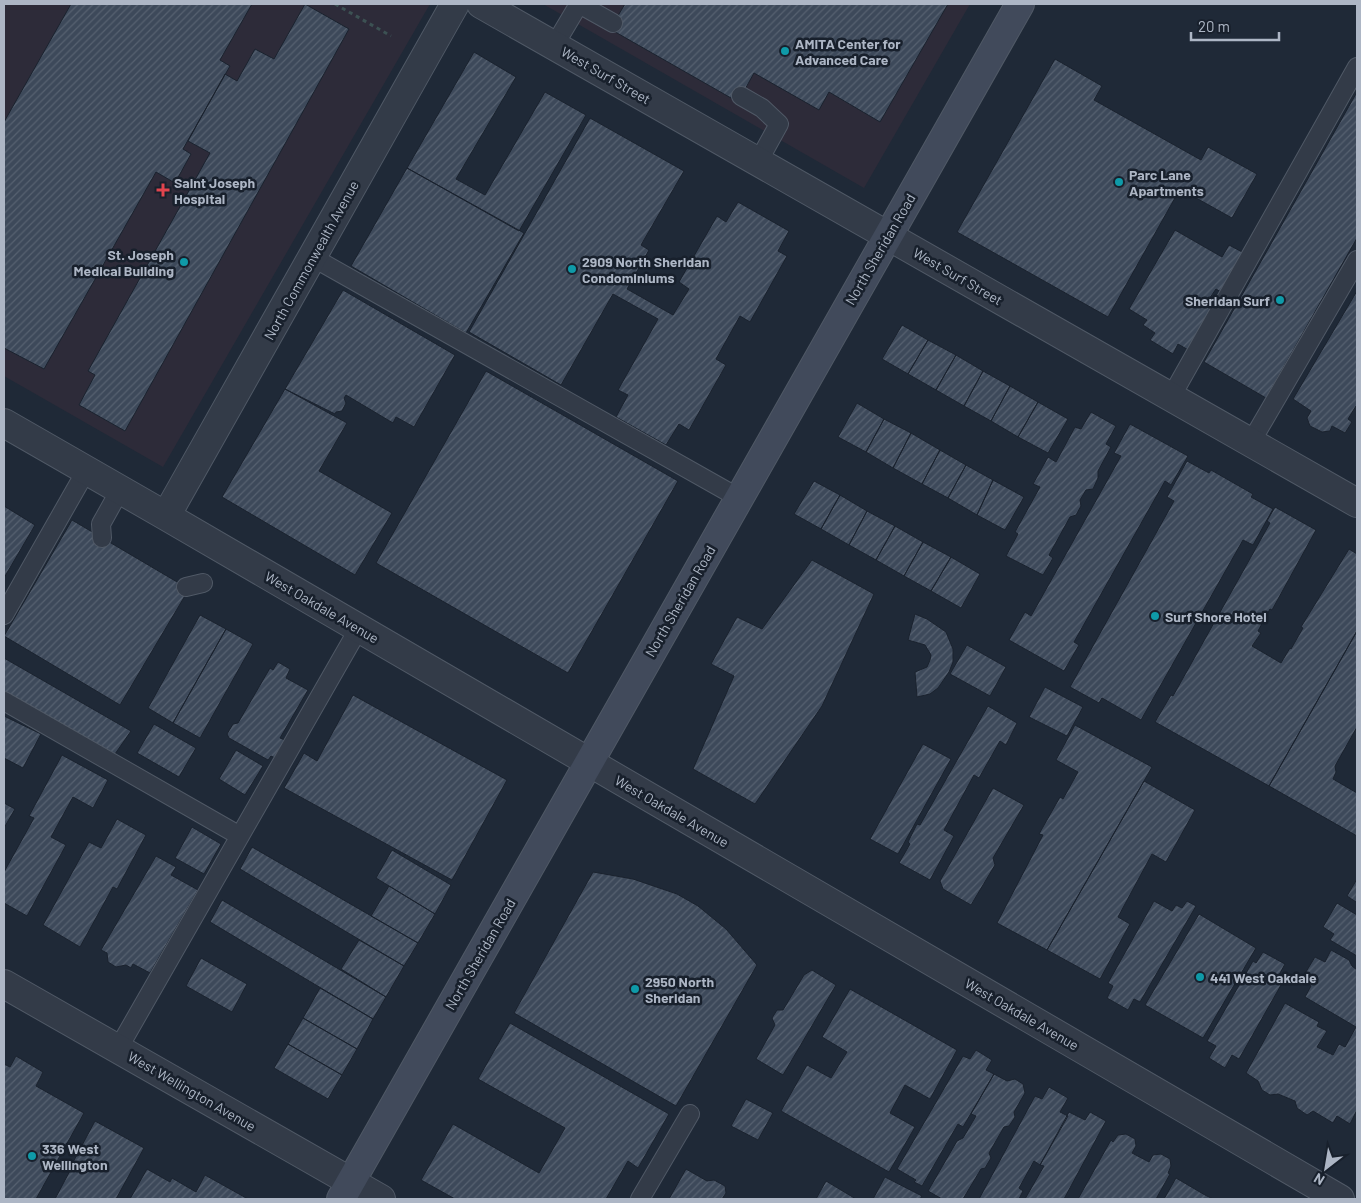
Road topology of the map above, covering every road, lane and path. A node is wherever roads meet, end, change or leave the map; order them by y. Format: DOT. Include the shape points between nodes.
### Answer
graph roads {
  1 [pos="335,4"];
  2 [pos="455,4"];
  3 [pos="481,4"];
  4 [pos="1020,4"];
  5 [pos="613,23"];
  6 [pos="391,36"];
  7 [pos="554,46"];
  8 [pos="1357,67"];
  9 [pos="741,96"];
  10 [pos="758,162"];
  11 [pos="888,236"];
  12 [pos="312,257"];
  13 [pos="1357,260"];
  14 [pos="1171,397"];
  15 [pos="4,423"];
  16 [pos="1251,442"];
  17 [pos="86,471"];
  18 [pos="120,490"];
  19 [pos="739,498"];
  20 [pos="1357,503"];
  21 [pos="166,516"];
  22 [pos="102,538"];
  23 [pos="203,583"];
  24 [pos="186,588"];
  25 [pos="4,615"];
  26 [pos="359,628"];
  27 [pos="4,701"];
  28 [pos="589,762"];
  29 [pos="240,836"];
  30 [pos="4,984"];
  31 [pos="118,1049"];
  32 [pos="690,1114"];
  33 [pos="346,1190"];
  34 [pos="381,1199"];
  35 [pos="640,1199"];
  36 [pos="1340,1199"];
  1 -- 6 [label="path"];
  2 -- 12 [label="street, North Commonwealth Avenue"];
  3 -- 7 [label="street, West Surf Street"];
  4 -- 11 [label="main road, North Sheridan Road"];
  5 -- 7 [label="lane" via="579,4"];
  7 -- 10 [label="street, West Surf Street"];
  8 -- 14 [label="lane"];
  9 -- 10 [label="lane" via="762,108 779,124"];
  10 -- 11 [label="street, West Surf Street"];
  11 -- 14 [label="street, West Surf Street"];
  11 -- 19 [label="main road, North Sheridan Road"];
  12 -- 19 [label="lane"];
  12 -- 21 [label="street, North Commonwealth Avenue"];
  13 -- 16 [label="lane"];
  14 -- 16 [label="street, West Surf Street"];
  15 -- 17 [label="street, West Oakdale Avenue"];
  16 -- 20 [label="street, West Surf Street"];
  17 -- 18 [label="street, West Oakdale Avenue"];
  17 -- 25 [label="lane"];
  18 -- 21 [label="street, West Oakdale Avenue"];
  18 -- 22 [label="lane" via="100,524"];
  19 -- 28 [label="main road, North Sheridan Road"];
  21 -- 26 [label="street, West Oakdale Avenue"];
  23 -- 24 [label="lane"];
  26 -- 28 [label="street, West Oakdale Avenue"];
  26 -- 29 [label="lane"];
  27 -- 29 [label="lane"];
  28 -- 33 [label="main road, North Sheridan Road"];
  28 -- 36 [label="street, West Oakdale Avenue"];
  29 -- 31 [label="lane"];
  30 -- 31 [label="street, West Wellington Avenue"];
  31 -- 33 [label="street, West Wellington Avenue"];
  32 -- 35 [label="lane"];
  33 -- 34 [label="street, West Wellington Avenue"];
}
